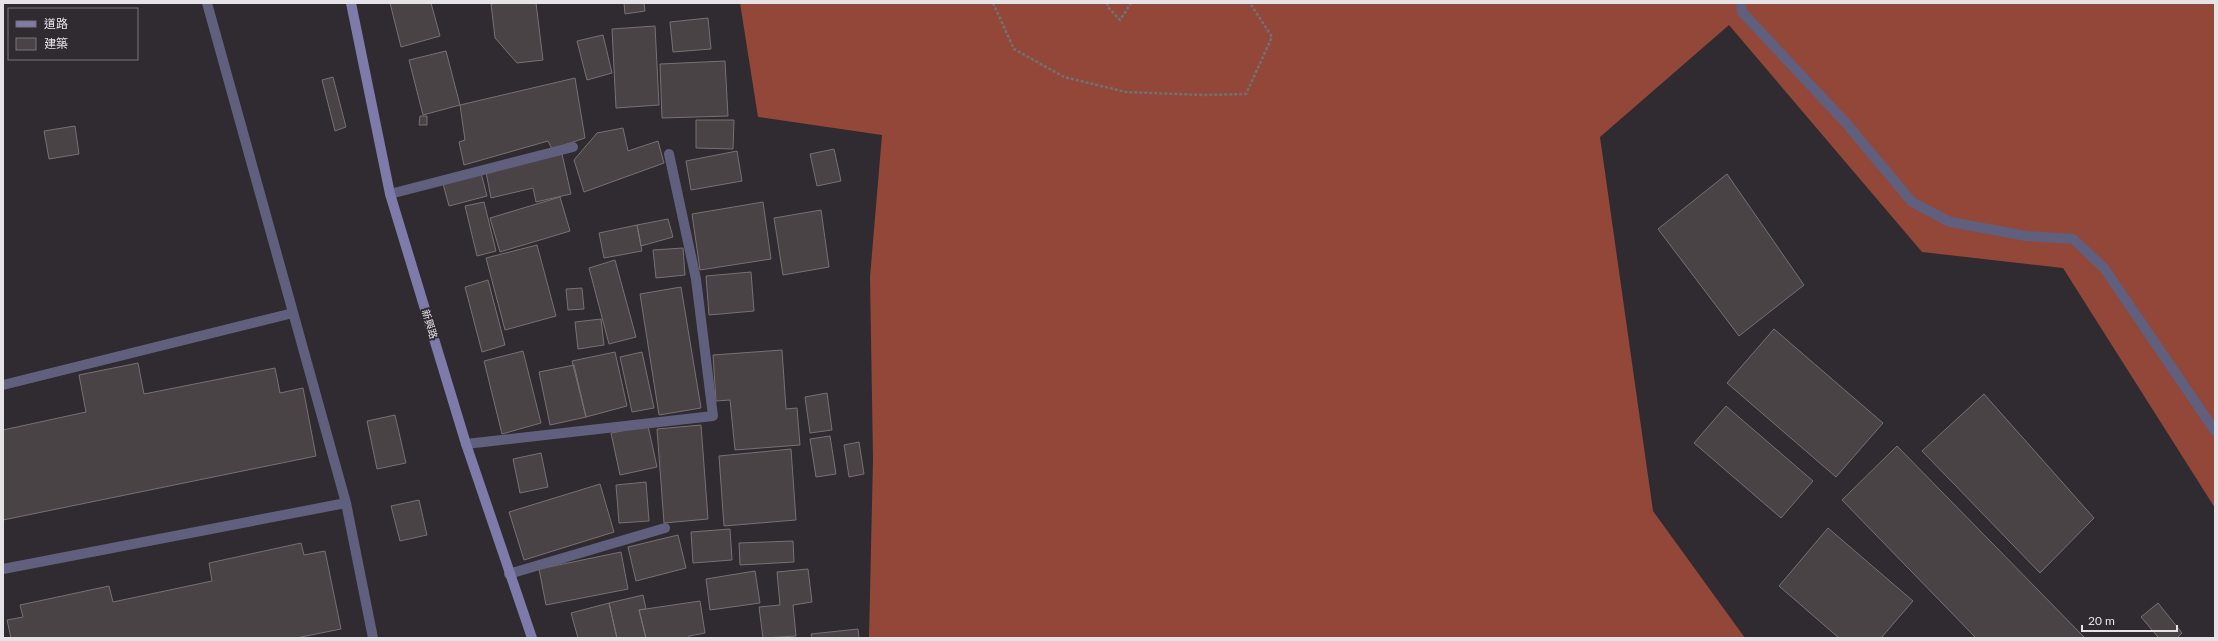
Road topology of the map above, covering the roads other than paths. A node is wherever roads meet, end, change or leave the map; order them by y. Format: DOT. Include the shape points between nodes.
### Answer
graph roads {
  1 [pos="207,3"];
  2 [pos="351,3"];
  3 [pos="1741,3"];
  4 [pos="573,147"];
  5 [pos="669,154"];
  6 [pos="390,194"];
  7 [pos="293,313"];
  8 [pos="3,385"];
  9 [pos="2215,431"];
  10 [pos="466,444"];
  11 [pos="346,503"];
  12 [pos="664,528"];
  13 [pos="3,570"];
  14 [pos="509,574"];
  15 [pos="373,638"];
  16 [pos="532,638"];
  1 -- 7 [label="lane"];
  2 -- 6 [label="street, 新興路"];
  3 -- 9 [label="lane" via="1742,12 1845,122 1912,202 1950,222 2026,236 2073,239 2104,268"];
  4 -- 6 [label="lane"];
  5 -- 10 [label="lane" via="696,279 713,416"];
  6 -- 10 [label="street, 新興路"];
  7 -- 8 [label="lane"];
  7 -- 11 [label="lane"];
  10 -- 14 [label="street, 新興路"];
  11 -- 13 [label="lane"];
  11 -- 15 [label="lane"];
  12 -- 14 [label="lane"];
  14 -- 16 [label="street, 新興路"];
}
